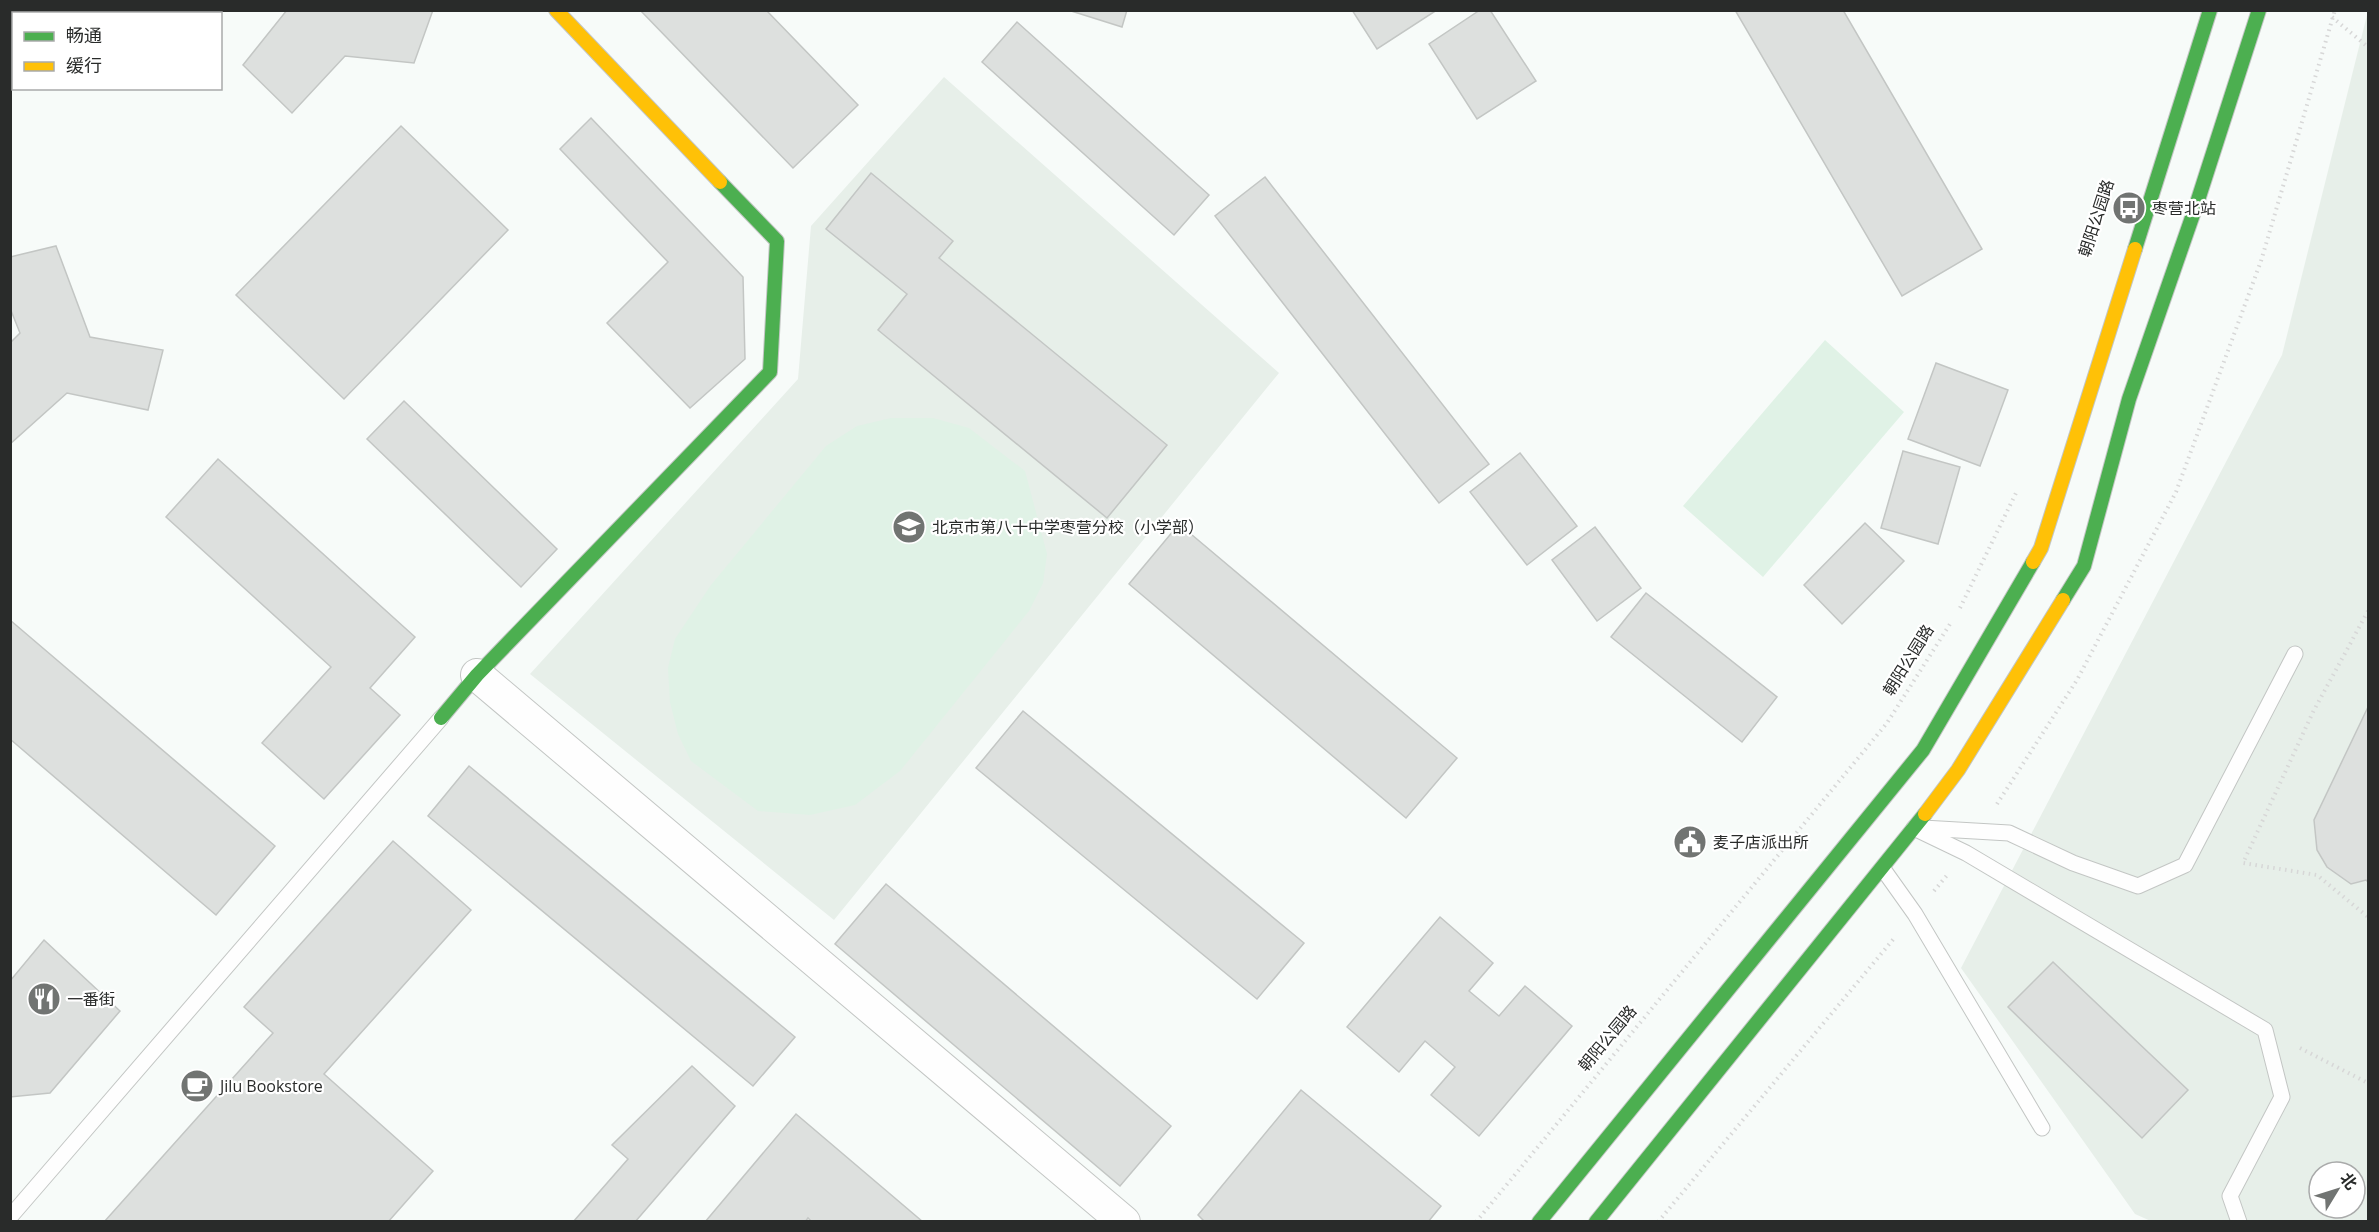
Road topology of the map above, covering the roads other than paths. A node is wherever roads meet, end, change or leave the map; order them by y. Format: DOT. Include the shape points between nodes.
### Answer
graph roads {
  1 [pos="556,10"];
  2 [pos="2210,10"];
  3 [pos="2259,10"];
  4 [pos="2295,654"];
  5 [pos="477,675"];
  6 [pos="441,718"];
  7 [pos="1914,828"];
  8 [pos="1883,869"];
  9 [pos="2042,1128"];
  10 [pos="10,1217"];
  11 [pos="1124,1221"];
  12 [pos="1539,1221"];
  13 [pos="1596,1221"];
  14 [pos="2239,1221"];
  1 -- 5 [label="main road" via="777,241 770,372"];
  2 -- 12 [label="main road" via="2041,548 1923,750"];
  3 -- 7 [label="main road" via="2129,399 2084,566 1958,770"];
  4 -- 7 [label="lane" via="2185,865 2138,886 2073,863 2009,832"];
  5 -- 6 [label="main road"];
  5 -- 11 [label="street"];
  6 -- 10 [label="lane"];
  7 -- 8 [label="main road"];
  7 -- 14 [label="lane" via="1966,853 2265,1030 2282,1097 2230,1196"];
  8 -- 9 [label="lane" via="1915,914"];
  8 -- 13 [label="main road"];
}
